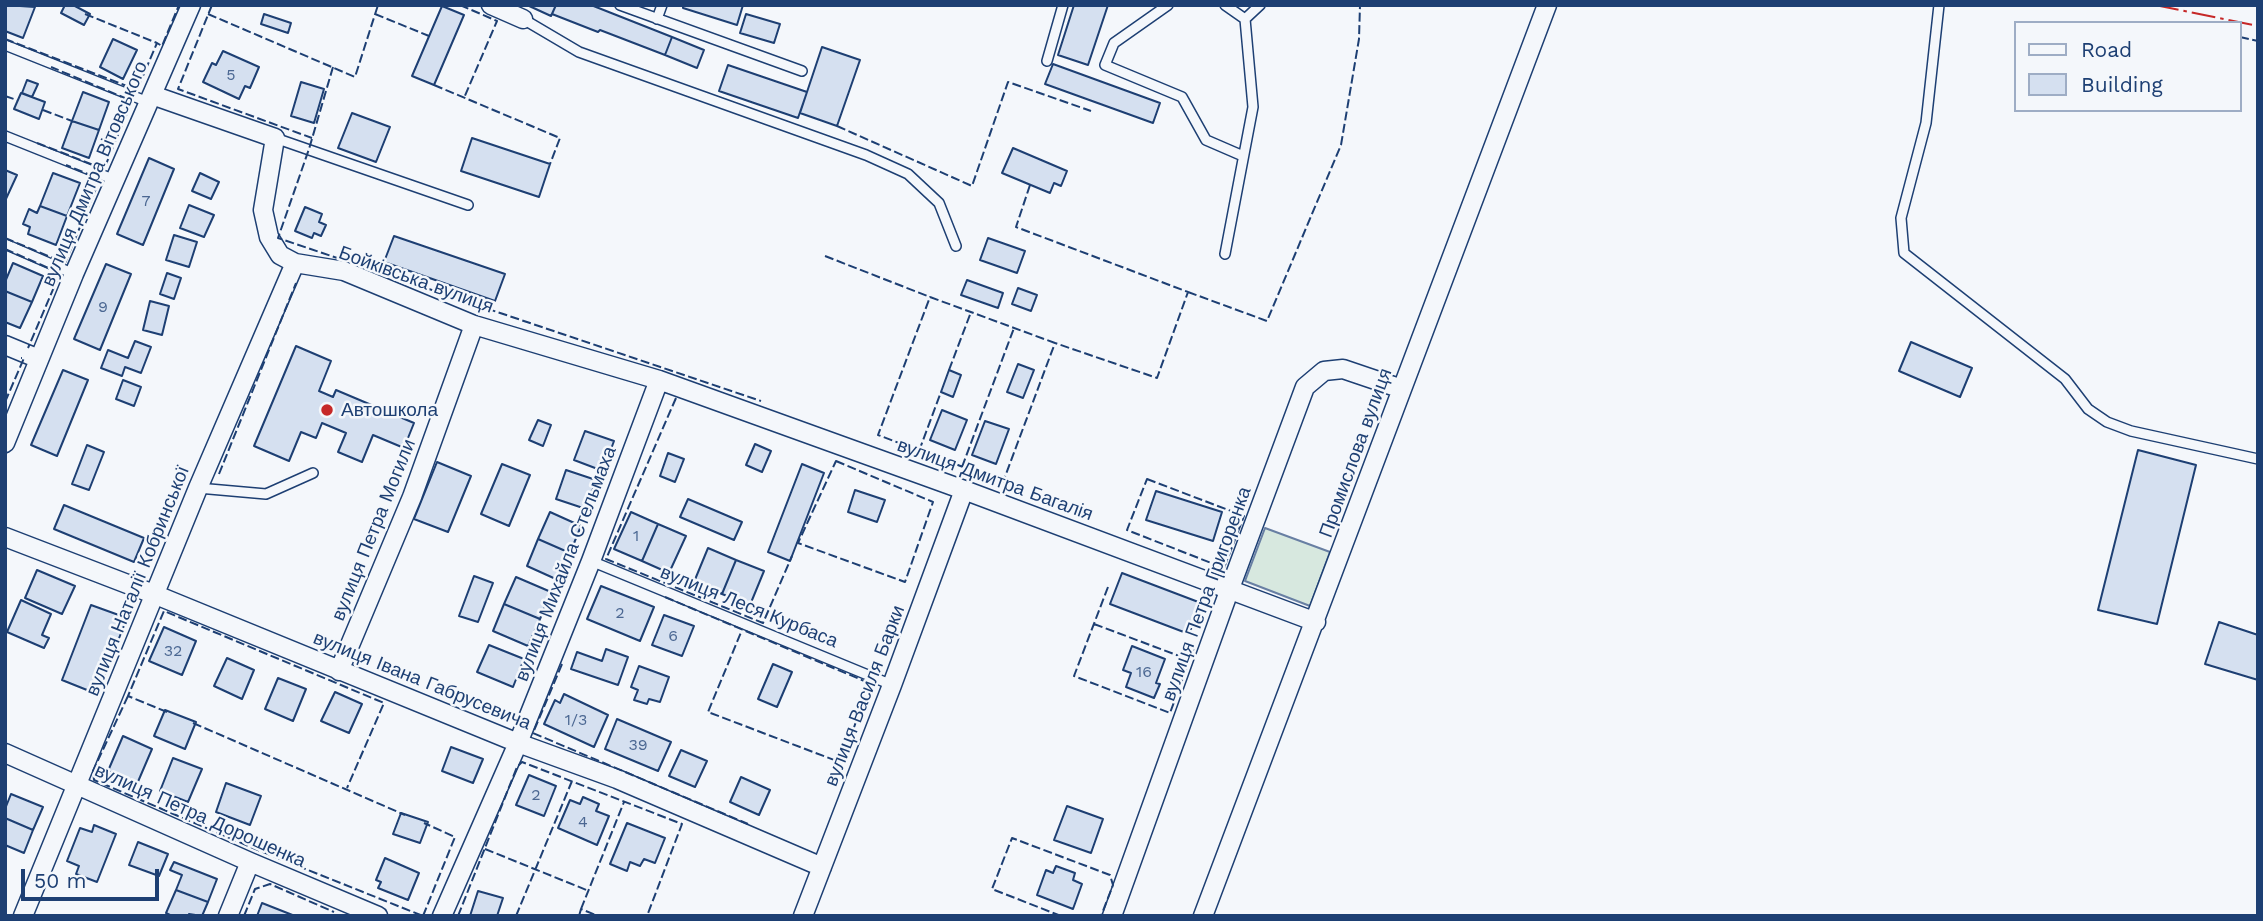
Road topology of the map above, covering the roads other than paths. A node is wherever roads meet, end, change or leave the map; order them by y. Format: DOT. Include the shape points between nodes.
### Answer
graph roads {
  1 [pos="191,5"];
  2 [pos="491,5"];
  3 [pos="620,5"];
  4 [pos="662,5"];
  5 [pos="1063,5"];
  6 [pos="1168,5"];
  7 [pos="1225,5"];
  8 [pos="1260,5"];
  9 [pos="1547,5"];
  10 [pos="1939,5"];
  11 [pos="523,19"];
  12 [pos="657,19"];
  13 [pos="1245,19"];
  14 [pos="5,45"];
  15 [pos="1047,61"];
  16 [pos="802,71"];
  17 [pos="150,99"];
  18 [pos="5,136"];
  19 [pos="275,138"];
  20 [pos="1244,156"];
  21 [pos="115,180"];
  22 [pos="468,205"];
  23 [pos="5,244"];
  24 [pos="956,246"];
  25 [pos="1225,254"];
  26 [pos="295,263"];
  27 [pos="75,274"];
  28 [pos="474,325"];
  29 [pos="5,345"];
  30 [pos="39,359"];
  31 [pos="659,380"];
  32 [pos="1402,389"];
  33 [pos="5,443"];
  34 [pos="2258,460"];
  35 [pos="313,473"];
  36 [pos="198,488"];
  37 [pos="964,490"];
  38 [pos="5,537"];
  39 [pos="592,561"];
  40 [pos="1229,591"];
  41 [pos="156,595"];
  42 [pos="1316,622"];
  43 [pos="338,671"];
  44 [pos="892,685"];
  45 [pos="518,743"];
  46 [pos="5,753"];
  47 [pos="77,785"];
  48 [pos="250,862"];
  49 [pos="822,867"];
  50 [pos="23,916"];
  51 [pos="228,916"];
  52 [pos="378,916"];
  53 [pos="442,916"];
  54 [pos="803,916"];
  55 [pos="1112,916"];
  56 [pos="1203,916"];
  1 -- 17 [label="street, вулиця Дмитра Вітовського"];
  2 -- 11 [label="street"];
  3 -- 12 [label="lane"];
  4 -- 12 [label="lane"];
  5 -- 15 [label="lane"];
  6 -- 20 [label="lane" via="1114,43 1105,65 1182,97 1206,140"];
  7 -- 13 [label="lane"];
  8 -- 13 [label="lane"];
  9 -- 32 [label="street, Промислова вулиця"];
  10 -- 34 [label="lane" via="1926,124 1901,218 1904,253 2066,379 2088,410 2107,422"];
  11 -- 24 [label="lane" via="579,52 908,174 939,203"];
  12 -- 16 [label="lane"];
  13 -- 20 [label="lane" via="1253,107"];
  14 -- 17 [label="lane"];
  17 -- 19 [label="street"];
  17 -- 21 [label="street, вулиця Дмитра Вітовського"];
  18 -- 21 [label="lane"];
  19 -- 22 [label="lane"];
  19 -- 26 [label="street" via="263,210 269,237 280,255"];
  20 -- 25 [label="lane"];
  21 -- 27 [label="street, вулиця Дмитра Вітовського"];
  23 -- 27 [label="lane"];
  26 -- 28 [label="street, Бойківська вулиця" via="344,271"];
  26 -- 36 [label="street, вулиця Наталії Кобринської"];
  27 -- 30 [label="street, вулиця Дмитра Вітовського"];
  28 -- 31 [label="street, Бойківська вулиця"];
  28 -- 43 [label="street, вулиця Петра Могили" via="412,496"];
  29 -- 30 [label="street"];
  30 -- 33 [label="street, вулиця Дмитра Вітовського"];
  31 -- 37 [label="street, вулиця Дмитра Багалія"];
  31 -- 39 [label="street, вулиця Михайла Стельмаха"];
  32 -- 40 [label="street, вулиця Петра Григоренка" via="1343,369 1324,371 1306,387"];
  32 -- 42 [label="street, Промислова вулиця"];
  35 -- 36 [label="lane" via="266,494"];
  36 -- 41 [label="street, вулиця Наталії Кобринської"];
  37 -- 40 [label="street, вулиця Дмитра Багалія"];
  37 -- 44 [label="street, вулиця Василя Барки"];
  38 -- 41 [label="street, вулиця Івана Габрусевича"];
  39 -- 44 [label="lane, вулиця Леся Курбаса"];
  39 -- 45 [label="street, вулиця Михайла Стельмаха"];
  40 -- 42 [label="street, вулиця Дмитра Багалія"];
  40 -- 55 [label="street, вулиця Петра Григоренка"];
  41 -- 43 [label="street, вулиця Івана Габрусевича"];
  41 -- 47 [label="street, вулиця Наталії Кобринської"];
  42 -- 56 [label="street, Промислова вулиця"];
  43 -- 45 [label="street, вулиця Івана Габрусевича"];
  44 -- 49 [label="street, вулиця Василя Барки"];
  45 -- 49 [label="street, вулиця Івана Габрусевича" via="617,779"];
  45 -- 53 [label="street, вулиця Михайла Стельмаха"];
  46 -- 47 [label="street, вулиця Петра Дорошенка"];
  47 -- 48 [label="street, вулиця Петра Дорошенка"];
  47 -- 50 [label="street, вулиця Наталії Кобринської"];
  48 -- 51 [label="street"];
  48 -- 52 [label="street, вулиця Петра Дорошенка"];
  49 -- 54 [label="street, вулиця Василя Барки"];
}
